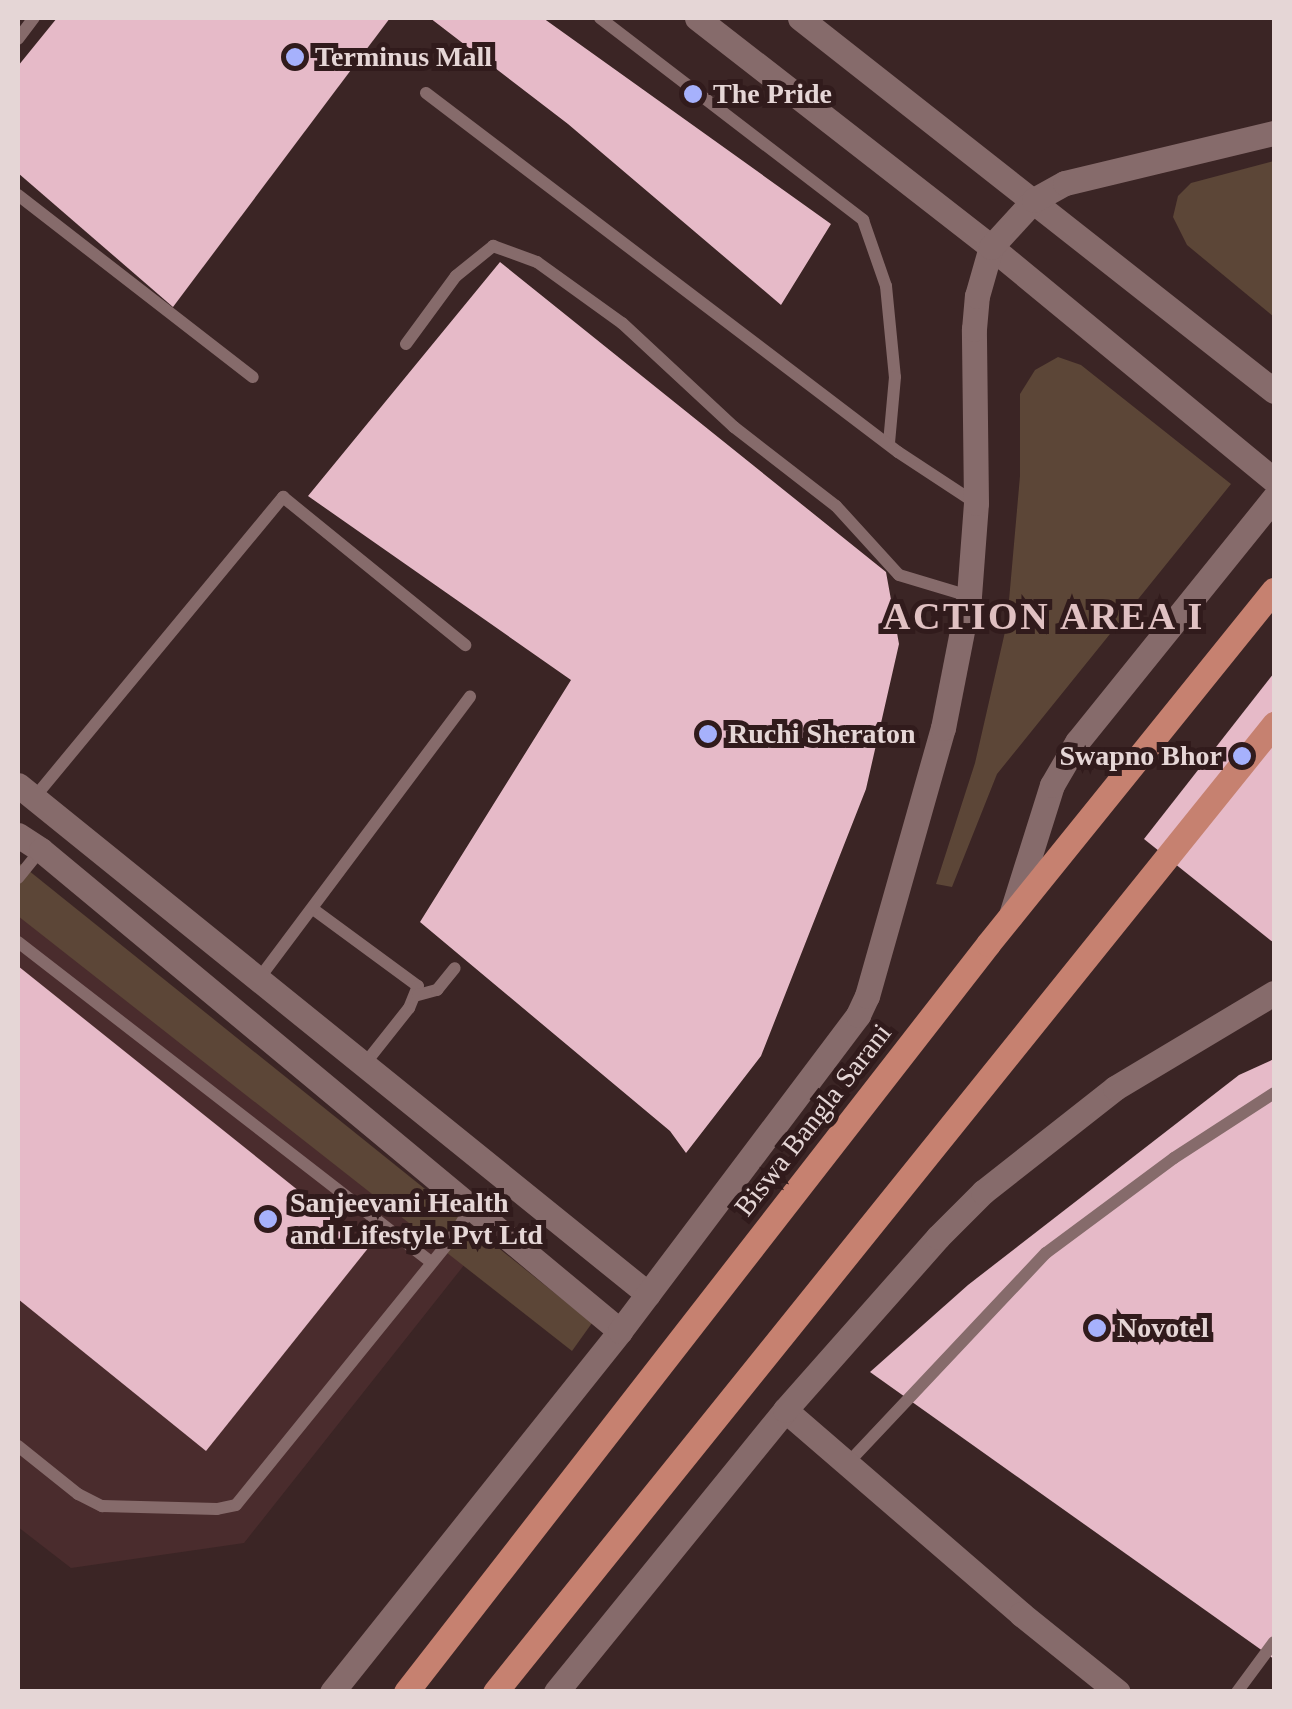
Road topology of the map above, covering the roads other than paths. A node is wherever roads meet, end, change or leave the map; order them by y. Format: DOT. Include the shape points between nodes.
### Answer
graph roads {
  1 [pos="34,18"];
  2 [pos="600,18"];
  3 [pos="697,18"];
  4 [pos="800,18"];
  5 [pos="18,39"];
  6 [pos="426,93"];
  7 [pos="1274,133"];
  8 [pos="18,195"];
  9 [pos="1034,200"];
  10 [pos="991,247"];
  11 [pos="406,344"];
  12 [pos="253,377"];
  13 [pos="1274,391"];
  14 [pos="889,443"];
  15 [pos="1274,480"];
  16 [pos="1274,498"];
  17 [pos="976,503"];
  18 [pos="1274,590"];
  19 [pos="969,596"];
  20 [pos="464,645"];
  21 [pos="470,697"];
  22 [pos="1274,724"];
  23 [pos="26,792"];
  24 [pos="18,835"];
  25 [pos="41,850"];
  26 [pos="18,878"];
  27 [pos="313,909"];
  28 [pos="1011,916"];
  29 [pos="18,942"];
  30 [pos="456,968"];
  31 [pos="258,980"];
  32 [pos="1274,993"];
  33 [pos="418,995"];
  34 [pos="363,1066"];
  35 [pos="1274,1092"];
  36 [pos="471,1208"];
  37 [pos="431,1262"];
  38 [pos="648,1294"];
  39 [pos="620,1331"];
  40 [pos="785,1410"];
  41 [pos="18,1446"];
  42 [pos="847,1464"];
  43 [pos="1274,1642"];
  44 [pos="332,1692"];
  45 [pos="406,1692"];
  46 [pos="495,1692"];
  47 [pos="556,1692"];
  48 [pos="1118,1692"];
  49 [pos="1237,1692"];
  1 -- 5 [label="lane"];
  2 -- 14 [label="lane" via="863,220 886,286 894,376"];
  3 -- 10 [label="street"];
  4 -- 9 [label="street"];
  6 -- 14 [label="lane"];
  7 -- 9 [label="street" via="1066,183"];
  8 -- 12 [label="lane"];
  9 -- 10 [label="street"];
  9 -- 13 [label="street"];
  10 -- 15 [label="street"];
  10 -- 17 [label="street" via="974,329"];
  11 -- 19 [label="lane" via="456,276 492,246 537,262 622,323 734,427 836,506 899,575"];
  14 -- 17 [label="lane"];
  16 -- 28 [label="street" via="1077,742 1052,785"];
  17 -- 19 [label="street"];
  18 -- 28 [label="main road, Biswa Bangla Sarani"];
  19 -- 38 [label="street" via="942,728 858,1014"];
  20 -- 23 [label="lane" via="282,497"];
  21 -- 27 [label="lane"];
  22 -- 46 [label="main road"];
  23 -- 31 [label="street"];
  24 -- 25 [label="street"];
  25 -- 26 [label="lane"];
  25 -- 36 [label="street"];
  27 -- 31 [label="lane"];
  27 -- 33 [label="lane" via="412,979"];
  28 -- 45 [label="main road, Biswa Bangla Sarani"];
  29 -- 37 [label="lane"];
  30 -- 33 [label="lane" via="437,990"];
  31 -- 34 [label="street"];
  32 -- 40 [label="street" via="1162,1057 1007,1170 938,1237"];
  33 -- 34 [label="lane"];
  34 -- 38 [label="street"];
  35 -- 42 [label="lane" via="1046,1253"];
  36 -- 37 [label="lane"];
  36 -- 39 [label="street"];
  37 -- 41 [label="lane" via="236,1505 102,1506"];
  38 -- 39 [label="street"];
  39 -- 44 [label="street"];
  40 -- 42 [label="street"];
  40 -- 47 [label="street"];
  42 -- 48 [label="street"];
  43 -- 49 [label="lane"];
}
